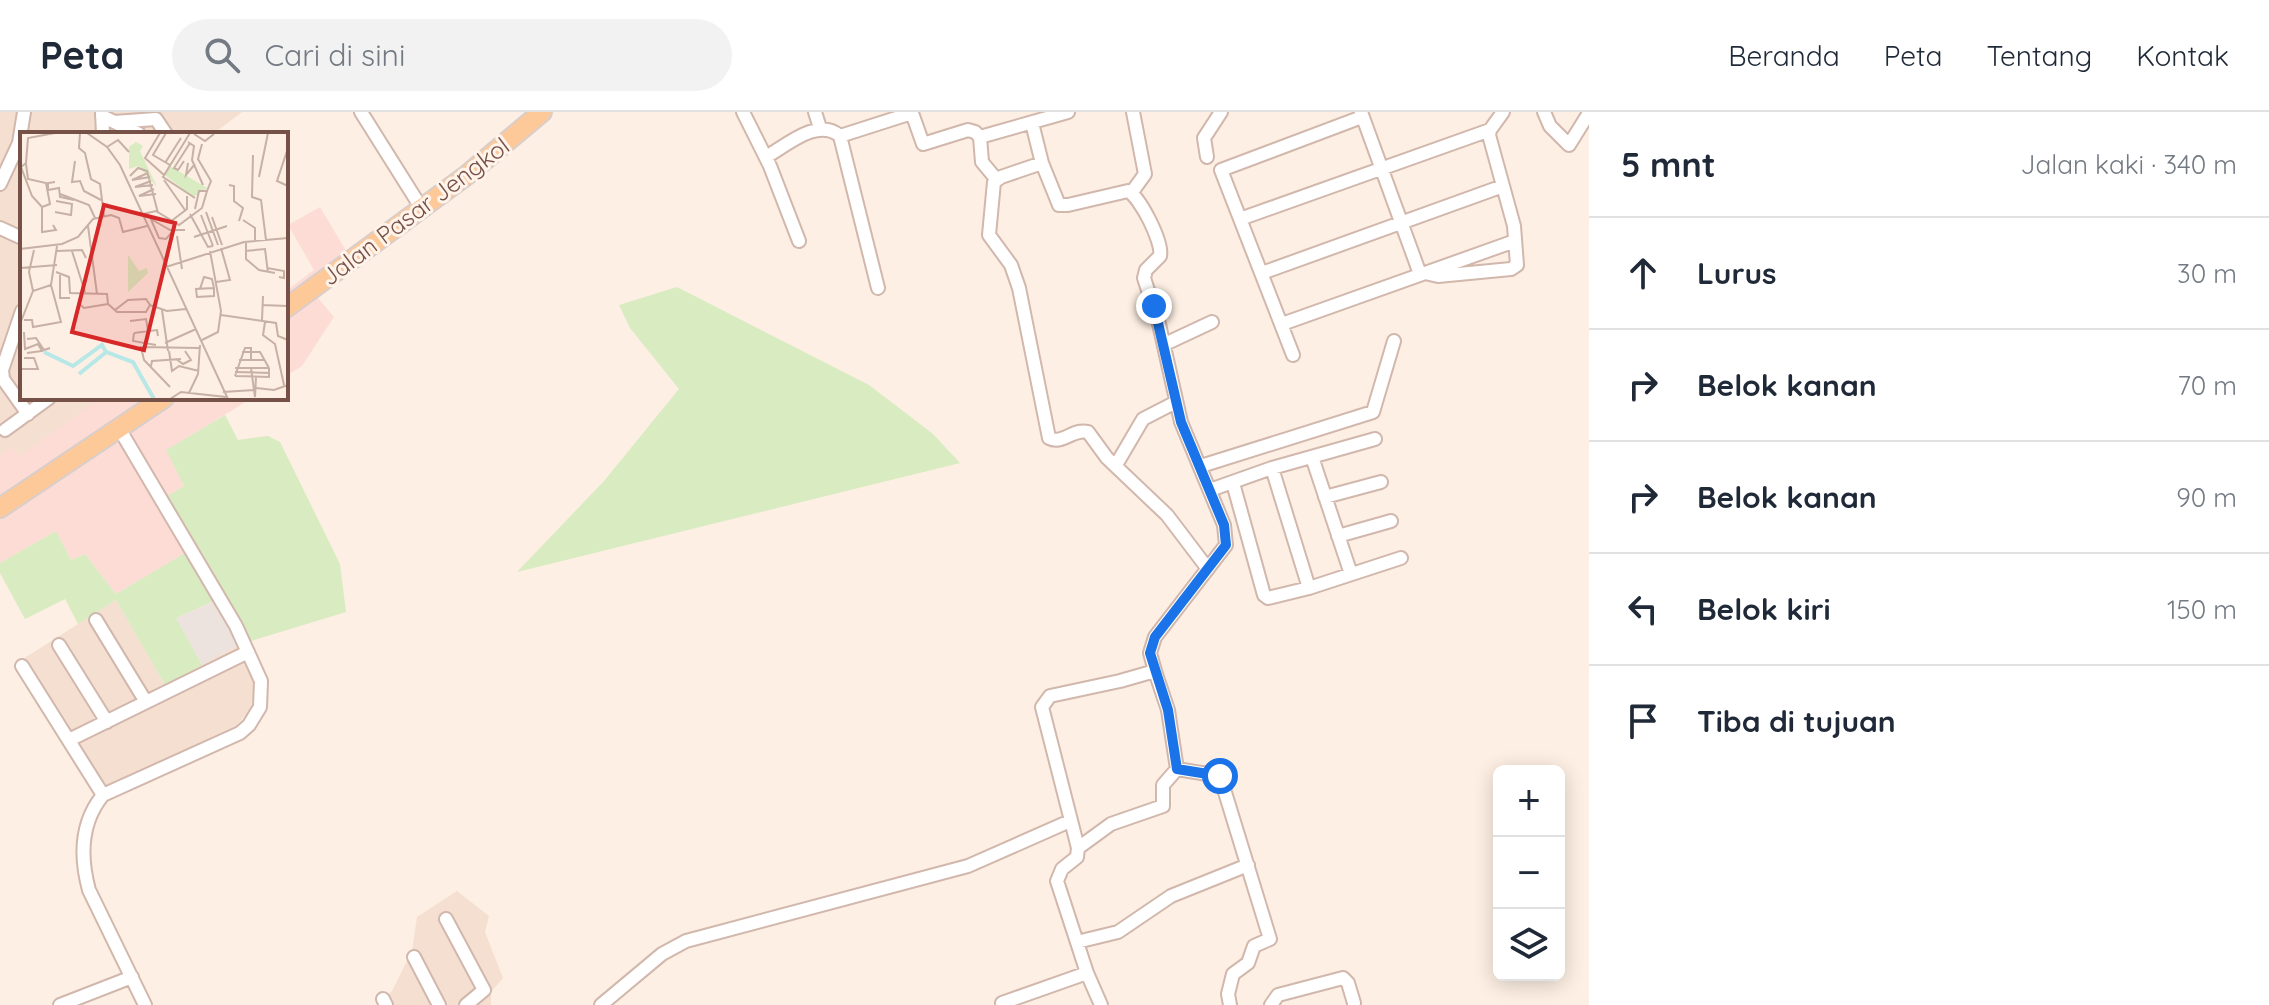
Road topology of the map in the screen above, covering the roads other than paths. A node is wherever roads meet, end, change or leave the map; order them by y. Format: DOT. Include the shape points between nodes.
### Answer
graph roads {
  1 [pos="24,112"];
  2 [pos="361,112"];
  3 [pos="542,112"];
  4 [pos="743,112"];
  5 [pos="815,112"];
  6 [pos="1068,112"];
  7 [pos="1133,112"];
  8 [pos="1221,112"];
  9 [pos="1503,112"];
  10 [pos="1544,112"];
  11 [pos="1589,113"];
  12 [pos="1362,114"];
  13 [pos="106,116"];
  14 [pos="1032,123"];
  15 [pos="820,128"];
  16 [pos="1490,130"];
  17 [pos="21,132"];
  18 [pos="135,132"];
  19 [pos="165,132"];
  20 [pos="840,136"];
  21 [pos="20,137"];
  22 [pos="980,137"];
  23 [pos="766,157"];
  24 [pos="1207,157"];
  25 [pos="1042,163"];
  26 [pos="1381,167"];
  27 [pos="3,169"];
  28 [pos="997,180"];
  29 [pos="0,184"];
  30 [pos="1503,186"];
  31 [pos="1132,192"];
  32 [pos="422,209"];
  33 [pos="1240,219"];
  34 [pos="1401,224"];
  35 [pos="0,228"];
  36 [pos="20,237"];
  37 [pos="799,241"];
  38 [pos="1515,241"];
  39 [pos="1262,273"];
  40 [pos="1422,274"];
  41 [pos="878,288"];
  42 [pos="288,307"];
  43 [pos="1212,322"];
  44 [pos="1282,324"];
  45 [pos="18,339"];
  46 [pos="1394,341"];
  47 [pos="1165,344"];
  48 [pos="1293,355"];
  49 [pos="46,400"];
  50 [pos="161,400"];
  51 [pos="1176,402"];
  52 [pos="28,414"];
  53 [pos="5,430"];
  54 [pos="120,430"];
  55 [pos="1375,439"];
  56 [pos="1312,457"];
  57 [pos="1116,465"];
  58 [pos="1201,466"];
  59 [pos="1272,468"];
  60 [pos="1381,482"];
  61 [pos="1233,483"];
  62 [pos="1210,490"];
  63 [pos="1325,497"];
  64 [pos="3,501"];
  65 [pos="1391,521"];
  66 [pos="1338,536"];
  67 [pos="1401,558"];
  68 [pos="1208,569"];
  69 [pos="1351,574"];
  70 [pos="1309,588"];
  71 [pos="96,620"];
  72 [pos="59,645"];
  73 [pos="248,652"];
  74 [pos="22,666"];
  75 [pos="1155,671"];
  76 [pos="146,702"];
  77 [pos="107,722"];
  78 [pos="69,740"];
  79 [pos="1177,769"];
  80 [pos="103,795"];
  81 [pos="1070,821"];
  82 [pos="1078,848"];
  83 [pos="1248,865"];
  84 [pos="446,919"];
  85 [pos="1077,942"];
  86 [pos="414,957"];
  87 [pos="1087,973"];
  88 [pos="132,977"];
  89 [pos="1354,1003"];
  90 [pos="60,1005"];
  91 [pos="145,1005"];
  92 [pos="439,1005"];
  93 [pos="466,1005"];
  94 [pos="601,1005"];
  95 [pos="1003,1005"];
  96 [pos="1101,1005"];
  97 [pos="1230,1005"];
  98 [pos="1271,1005"];
  1 -- 17 [label="street"];
  2 -- 32 [label="street"];
  3 -- 32 [label="main road, Jalan Pasar Jengkol"];
  4 -- 23 [label="street"];
  5 -- 15 [label="street"];
  6 -- 14 [label="street"];
  7 -- 31 [label="street" via="1145,174"];
  8 -- 24 [label="street" via="1204,138"];
  9 -- 16 [label="street"];
  10 -- 11 [label="street" via="1569,145"];
  12 -- 26 [label="street"];
  12 -- 33 [label="street" via="1221,170"];
  13 -- 18 [label="street"];
  13 -- 19 [label="street" via="156,119"];
  14 -- 22 [label="street"];
  14 -- 25 [label="street"];
  15 -- 20 [label="street"];
  15 -- 23 [label="street"];
  16 -- 26 [label="street"];
  16 -- 30 [label="street"];
  20 -- 22 [label="street" via="909,112 923,144 968,130"];
  20 -- 41 [label="street"];
  21 -- 27 [label="street"];
  22 -- 28 [label="street" via="982,162"];
  23 -- 37 [label="street"];
  25 -- 28 [label="street"];
  25 -- 31 [label="street" via="1059,205"];
  26 -- 33 [label="street"];
  26 -- 34 [label="street"];
  27 -- 29 [label="street"];
  28 -- 57 [label="street" via="988,231 1019,288 1049,438 1088,432"];
  30 -- 34 [label="street"];
  30 -- 38 [label="street"];
  31 -- 47 [label="street" via="1161,248 1144,278"];
  32 -- 42 [label="main road, Jalan Pasar Jengkol"];
  33 -- 39 [label="street"];
  34 -- 39 [label="street"];
  34 -- 40 [label="street"];
  35 -- 36 [label="street"];
  38 -- 40 [label="street"];
  38 -- 40 [label="street" via="1517,265 1511,269"];
  39 -- 44 [label="street"];
  40 -- 44 [label="street"];
  43 -- 47 [label="street"];
  44 -- 48 [label="street"];
  45 -- 52 [label="street" via="2,370 3,379"];
  46 -- 58 [label="street" via="1373,412"];
  47 -- 51 [label="street"];
  49 -- 52 [label="street"];
  50 -- 54 [label="main road"];
  51 -- 57 [label="street" via="1143,419"];
  51 -- 58 [label="street"];
  52 -- 53 [label="street"];
  54 -- 64 [label="main road"];
  54 -- 73 [label="street"];
  55 -- 56 [label="street"];
  56 -- 59 [label="street"];
  56 -- 63 [label="street"];
  57 -- 68 [label="street" via="1167,515"];
  58 -- 62 [label="street"];
  59 -- 61 [label="street"];
  59 -- 70 [label="street"];
  60 -- 63 [label="street"];
  61 -- 62 [label="street"];
  61 -- 70 [label="street" via="1264,595 1272,598"];
  62 -- 68 [label="street" via="1226,545"];
  63 -- 66 [label="street"];
  65 -- 66 [label="street"];
  66 -- 69 [label="street"];
  67 -- 69 [label="street"];
  68 -- 75 [label="street" via="1155,637 1150,653"];
  69 -- 70 [label="street"];
  71 -- 76 [label="street"];
  72 -- 77 [label="street"];
  73 -- 76 [label="street"];
  73 -- 80 [label="street" via="262,694 249,725 232,738"];
  74 -- 78 [label="street"];
  75 -- 79 [label="street" via="1168,710"];
  75 -- 81 [label="street" via="1050,696 1044,702 1042,712"];
  76 -- 77 [label="street"];
  77 -- 78 [label="street"];
  78 -- 80 [label="street"];
  79 -- 82 [label="street" via="1163,785 1163,806 1111,824"];
  79 -- 83 [label="street" via="1220,776"];
  80 -- 88 [label="street" via="86,828 84,871"];
  81 -- 82 [label="street"];
  81 -- 94 [label="street" via="968,866 686,941 662,954"];
  82 -- 85 [label="street" via="1057,881"];
  83 -- 85 [label="street" via="1171,896 1118,932"];
  83 -- 97 [label="street" via="1270,939 1254,946 1248,963 1233,974"];
  84 -- 93 [label="street" via="484,990"];
  85 -- 87 [label="street"];
  86 -- 92 [label="street"];
  87 -- 95 [label="street"];
  87 -- 96 [label="street"];
  88 -- 90 [label="street"];
  88 -- 91 [label="street"];
  89 -- 98 [label="street" via="1343,978 1278,995"];
}
